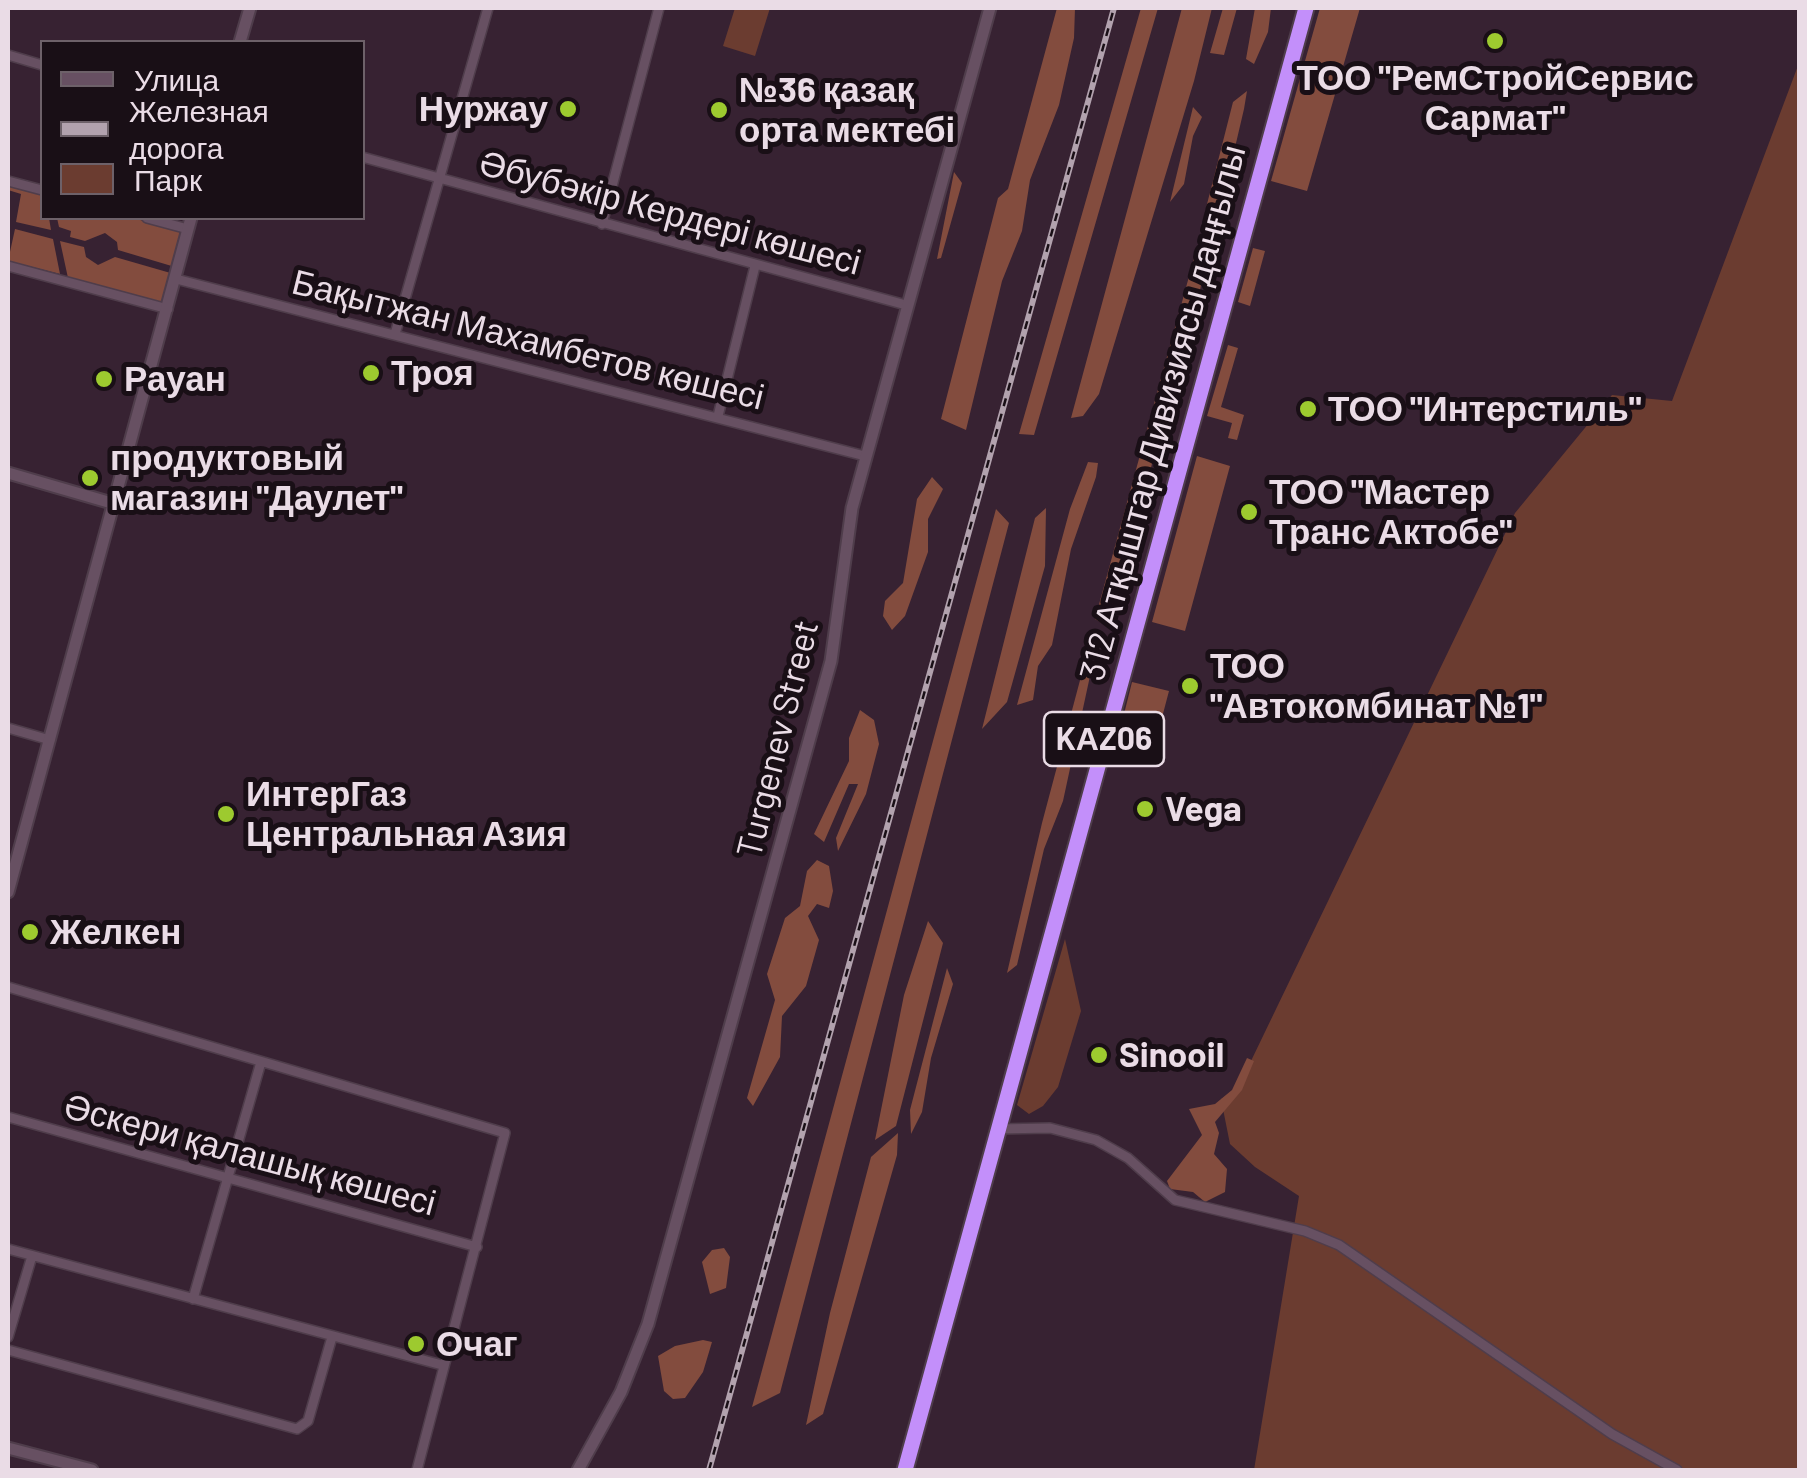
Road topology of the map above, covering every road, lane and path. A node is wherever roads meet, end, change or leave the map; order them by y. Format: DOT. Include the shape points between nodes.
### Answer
graph roads {
  1 [pos="250,8"];
  2 [pos="488,8"];
  3 [pos="658,8"];
  4 [pos="990,8"];
  5 [pos="1306,8"];
  6 [pos="241,40"];
  7 [pos="8,56"];
  8 [pos="40,64"];
  9 [pos="365,158"];
  10 [pos="439,179"];
  11 [pos="8,181"];
  12 [pos="40,189"];
  13 [pos="164,220"];
  14 [pos="190,223"];
  15 [pos="602,224"];
  16 [pos="8,266"];
  17 [pos="755,266"];
  18 [pos="176,279"];
  19 [pos="906,305"];
  20 [pos="168,308"];
  21 [pos="395,334"];
  22 [pos="718,416"];
  23 [pos="865,456"];
  24 [pos="8,474"];
  25 [pos="115,504"];
  26 [pos="8,728"];
  27 [pos="50,740"];
  28 [pos="8,892"];
  29 [pos="8,987"];
  30 [pos="262,1062"];
  31 [pos="8,1117"];
  32 [pos="998,1129"];
  33 [pos="227,1177"];
  34 [pos="477,1247"];
  35 [pos="8,1250"];
  36 [pos="32,1256"];
  37 [pos="193,1299"];
  38 [pos="332,1337"];
  39 [pos="8,1338"];
  40 [pos="8,1350"];
  41 [pos="442,1366"];
  42 [pos="8,1448"];
  43 [pos="92,1470"];
  44 [pos="417,1470"];
  45 [pos="578,1470"];
  46 [pos="904,1470"];
  47 [pos="1676,1470"];
  1 -- 6 [label="main road"];
  2 -- 10 [label="street"];
  3 -- 15 [label="street"];
  4 -- 19 [label="main road, Turgenev Street"];
  5 -- 32 [label="highway, 312 Атқыштар Дивизиясы даңғылы / KАZ06"];
  7 -- 8 [label="street"];
  9 -- 10 [label="street, Әбубәкір Кердері көшесі"];
  10 -- 15 [label="street, Әбубәкір Кердері көшесі"];
  10 -- 21 [label="street"];
  11 -- 12 [label="street"];
  13 -- 14 [label="street"];
  14 -- 18 [label="main road"];
  15 -- 17 [label="street, Әбубәкір Кердері көшесі"];
  16 -- 20 [label="street"];
  17 -- 19 [label="street, Әбубәкір Кердері көшесі"];
  17 -- 22 [label="street"];
  18 -- 20 [label="main road"];
  18 -- 21 [label="street, Бақытжан Махамбетов көшесі"];
  19 -- 23 [label="main road, Turgenev Street"];
  20 -- 25 [label="main road"];
  21 -- 22 [label="street, Бақытжан Махамбетов көшесі"];
  22 -- 23 [label="street, Бақытжан Махамбетов көшесі"];
  23 -- 45 [label="main road, Turgenev Street" via="831,661 648,1324 621,1392"];
  24 -- 25 [label="main road"];
  25 -- 27 [label="main road"];
  26 -- 27 [label="street"];
  27 -- 28 [label="main road"];
  29 -- 30 [label="street"];
  30 -- 33 [label="street"];
  30 -- 34 [label="street" via="506,1133"];
  31 -- 33 [label="street, Әскери қалашық көшесі"];
  32 -- 46 [label="highway, 312 Атқыштар Дивизиясы даңғылы / KАZ06"];
  32 -- 47 [label="street" via="1050,1128 1096,1140 1128,1158 1175,1200 1339,1245 1612,1434"];
  33 -- 34 [label="street, Әскери қалашық көшесі"];
  33 -- 37 [label="street"];
  34 -- 41 [label="street"];
  35 -- 36 [label="street"];
  36 -- 37 [label="street"];
  36 -- 39 [label="street"];
  37 -- 38 [label="street"];
  38 -- 40 [label="street" via="308,1421 297,1429"];
  38 -- 41 [label="street"];
  41 -- 44 [label="street"];
  42 -- 43 [label="main road"];
}
